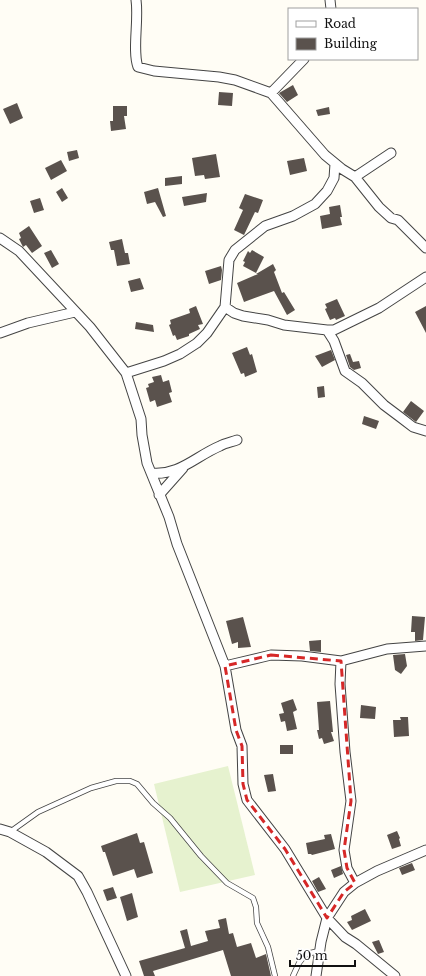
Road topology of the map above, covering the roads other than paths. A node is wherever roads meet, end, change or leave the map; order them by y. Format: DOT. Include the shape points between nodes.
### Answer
graph roads {
  1 [pos="136,0"];
  2 [pos="303,60"];
  3 [pos="271,93"];
  4 [pos="391,153"];
  5 [pos="339,166"];
  6 [pos="354,177"];
  7 [pos="0,238"];
  8 [pos="426,248"];
  9 [pos="426,277"];
  10 [pos="225,307"];
  11 [pos="75,312"];
  12 [pos="327,330"];
  13 [pos="0,333"];
  14 [pos="126,373"];
  15 [pos="426,431"];
  16 [pos="238,440"];
  17 [pos="183,468"];
  18 [pos="151,473"];
  19 [pos="160,495"];
  20 [pos="426,646"];
  21 [pos="341,661"];
  22 [pos="225,666"];
  23 [pos="0,829"];
  24 [pos="10,832"];
  25 [pos="426,850"];
  26 [pos="355,883"];
  27 [pos="327,918"];
  28 [pos="319,951"];
  29 [pos="126,976"];
  30 [pos="275,976"];
  31 [pos="294,976"];
  32 [pos="316,976"];
  33 [pos="396,976"];
  1 -- 3 [label="street" via="138,67 235,80"];
  2 -- 3 [label="street"];
  3 -- 5 [label="street" via="308,136"];
  4 -- 6 [label="street"];
  5 -- 6 [label="street"];
  5 -- 10 [label="street" via="327,191 315,204 293,216 265,226 235,250 229,260"];
  6 -- 8 [label="street" via="379,207 391,218 398,220"];
  7 -- 11 [label="street" via="19,251"];
  9 -- 12 [label="street" via="379,308 334,330"];
  10 -- 12 [label="street" via="244,316 284,325"];
  10 -- 14 [label="street" via="197,343 164,361"];
  11 -- 13 [label="street" via="28,323"];
  11 -- 14 [label="street"];
  12 -- 15 [label="street" via="345,371 406,422"];
  14 -- 18 [label="street" via="141,419 144,450"];
  16 -- 17 [label="street" via="220,446"];
  17 -- 18 [label="street" via="158,474"];
  17 -- 19 [label="street"];
  18 -- 19 [label="street"];
  19 -- 22 [label="street"];
  20 -- 21 [label="street" via="387,649"];
  21 -- 22 [label="street" via="271,655"];
  21 -- 26 [label="street" via="340,684 351,801 344,850 347,868"];
  22 -- 27 [label="street" via="236,730 242,746 243,784 249,805 285,849"];
  23 -- 24 [label="street"];
  24 -- 29 [label="street" via="46,852 78,876"];
  24 -- 30 [label="lane" via="38,812 91,788 116,781 137,784 227,883 253,898 257,923 268,947"];
  25 -- 26 [label="street"];
  26 -- 27 [label="street" via="344,892"];
  27 -- 28 [label="street"];
  27 -- 33 [label="street" via="345,937"];
  28 -- 31 [label="lane" via="306,954"];
  28 -- 32 [label="street"];
}
